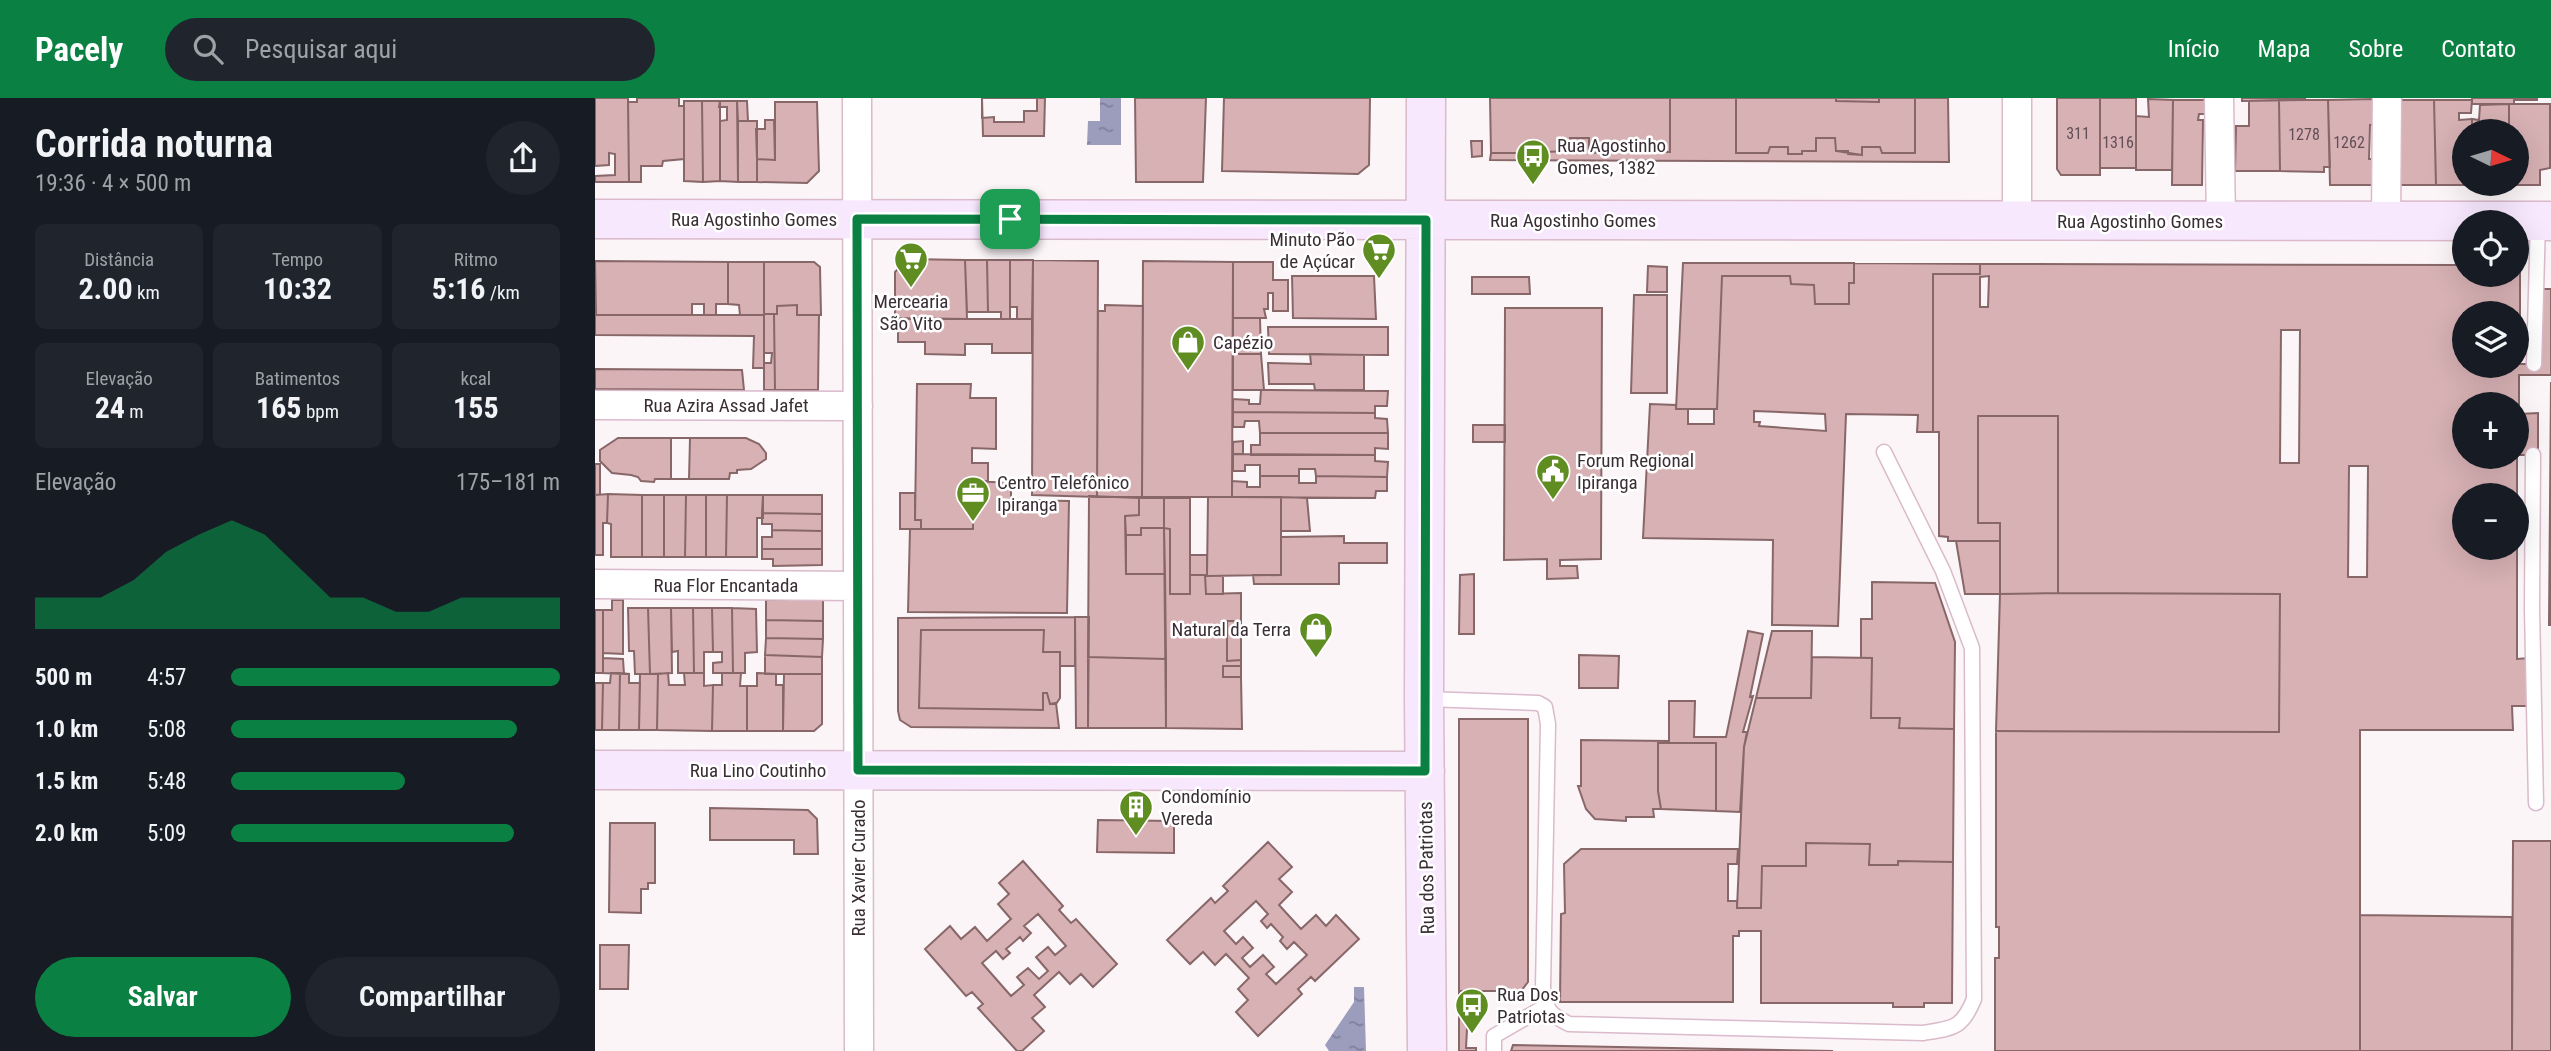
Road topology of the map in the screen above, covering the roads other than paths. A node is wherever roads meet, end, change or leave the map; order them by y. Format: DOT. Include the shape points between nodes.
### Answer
graph roads {
  1 [pos="857,98"];
  2 [pos="1426,98"];
  3 [pos="2017,98"];
  4 [pos="2220,98"];
  5 [pos="2387,98"];
  6 [pos="595,219"];
  7 [pos="857,219"];
  8 [pos="1426,220"];
  9 [pos="2017,221"];
  10 [pos="2221,221"];
  11 [pos="2386,221"];
  12 [pos="2545,222"];
  13 [pos="2534,364"];
  14 [pos="595,405"];
  15 [pos="858,406"];
  16 [pos="1884,452"];
  17 [pos="2533,456"];
  18 [pos="595,584"];
  19 [pos="858,586"];
  20 [pos="1424,699"];
  21 [pos="595,770"];
  22 [pos="858,770"];
  23 [pos="1425,771"];
  24 [pos="2536,803"];
  25 [pos="1546,1006"];
  26 [pos="859,1051"];
  27 [pos="1427,1051"];
  28 [pos="1494,1051"];
  1 -- 7 [label="street, Rua Xavier Curado"];
  2 -- 8 [label="street, Rua dos Patriotas"];
  3 -- 9 [label="street"];
  4 -- 10 [label="street"];
  5 -- 11 [label="street"];
  6 -- 7 [label="street, Rua Agostinho Gomes"];
  7 -- 8 [label="street, Rua Agostinho Gomes"];
  7 -- 15 [label="street, Rua Xavier Curado"];
  8 -- 9 [label="street, Rua Agostinho Gomes"];
  8 -- 20 [label="street, Rua dos Patriotas"];
  9 -- 10 [label="street, Rua Agostinho Gomes"];
  10 -- 11 [label="street, Rua Agostinho Gomes"];
  11 -- 12 [label="street, Rua Agostinho Gomes"];
  12 -- 13 [label="lane"];
  14 -- 15 [label="street, Rua Azira Assad Jafet"];
  15 -- 19 [label="street, Rua Xavier Curado"];
  16 -- 25 [label="lane" via="1943,572 1972,648 1974,999 1966,1018 1951,1028 1923,1033 1569,1024"];
  17 -- 24 [label="lane"];
  18 -- 19 [label="street, Rua Flor Encantada"];
  19 -- 22 [label="street, Rua Xavier Curado"];
  20 -- 23 [label="street, Rua dos Patriotas"];
  20 -- 25 [label="lane" via="1538,703 1545,708"];
  21 -- 22 [label="street, Rua Lino Coutinho"];
  22 -- 23 [label="street, Rua Lino Coutinho"];
  22 -- 26 [label="street, Rua Xavier Curado"];
  23 -- 27 [label="street, Rua dos Patriotas"];
  25 -- 28 [label="lane" via="1494,1036"];
}
